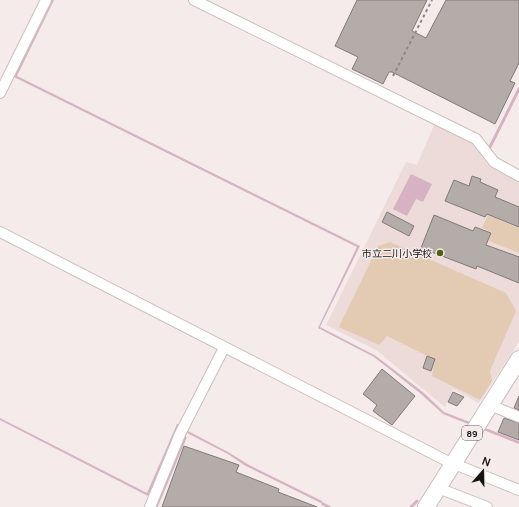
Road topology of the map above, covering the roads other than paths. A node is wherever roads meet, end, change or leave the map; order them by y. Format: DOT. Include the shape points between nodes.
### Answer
graph roads {
  1 [pos="46,0"];
  2 [pos="194,0"];
  3 [pos="0,93"];
  4 [pos="519,176"];
  5 [pos="0,232"];
  6 [pos="224,348"];
  7 [pos="518,362"];
  8 [pos="490,405"];
  9 [pos="519,417"];
  10 [pos="453,464"];
  11 [pos="438,488"];
  12 [pos="519,490"];
  13 [pos="150,507"];
  14 [pos="426,507"];
  15 [pos="487,507"];
  1 -- 3 [label="street"];
  2 -- 4 [label="street" via="476,139 494,162"];
  5 -- 6 [label="street"];
  6 -- 10 [label="street"];
  6 -- 13 [label="street" via="180,434"];
  7 -- 8 [label="main road, 89"];
  8 -- 9 [label="street"];
  8 -- 10 [label="main road, 89"];
  10 -- 11 [label="main road, 89"];
  10 -- 12 [label="street"];
  11 -- 14 [label="main road, 89"];
  11 -- 15 [label="street"];
}
